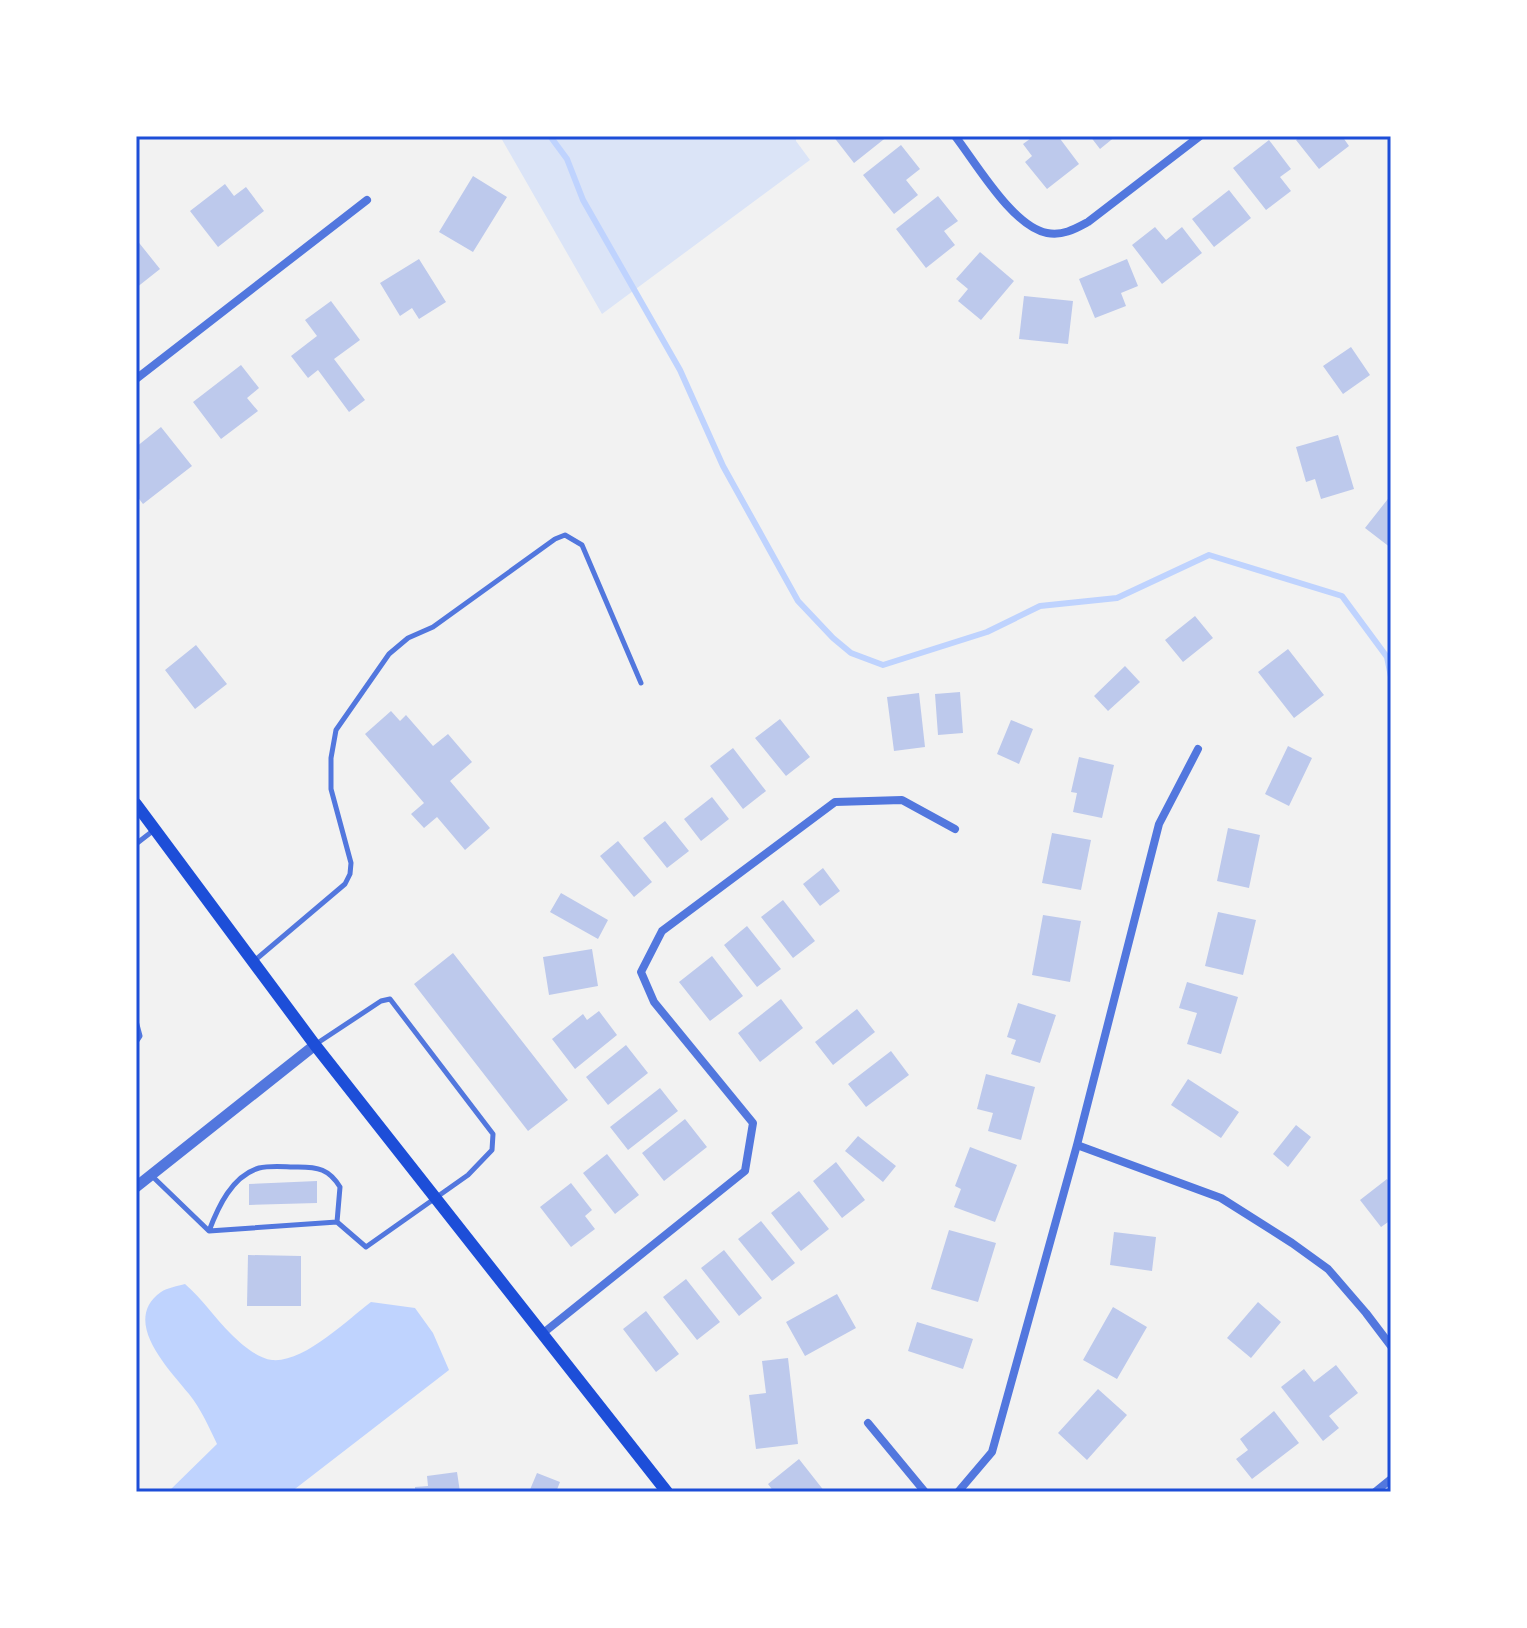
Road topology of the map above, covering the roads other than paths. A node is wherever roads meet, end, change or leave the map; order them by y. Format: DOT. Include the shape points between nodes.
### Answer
graph roads {
  1 [pos="955,136"];
  2 [pos="1200,136"];
  3 [pos="367,200"];
  4 [pos="136,379"];
  5 [pos="641,683"];
  6 [pos="1198,749"];
  7 [pos="136,804"];
  8 [pos="155,829"];
  9 [pos="955,829"];
  10 [pos="136,844"];
  11 [pos="253,962"];
  12 [pos="136,1021"];
  13 [pos="136,1042"];
  14 [pos="315,1045"];
  15 [pos="1077,1145"];
  16 [pos="151,1175"];
  17 [pos="136,1187"];
  18 [pos="436,1200"];
  19 [pos="337,1222"];
  20 [pos="209,1231"];
  21 [pos="542,1334"];
  22 [pos="1391,1346"];
  23 [pos="868,1423"];
  24 [pos="1391,1479"];
  25 [pos="667,1492"];
  26 [pos="925,1492"];
  27 [pos="958,1492"];
  28 [pos="1375,1492"];
  1 -- 2 [label="street" via="1023,222 1046,233 1068,232 1088,222"];
  3 -- 4 [label="street"];
  5 -- 11 [label="lane" via="582,545 565,535 433,627 408,638 389,654 336,730 331,789 350,874 345,884"];
  6 -- 15 [label="street" via="1159,824"];
  7 -- 8 [label="main road"];
  8 -- 10 [label="lane"];
  8 -- 11 [label="main road"];
  9 -- 21 [label="street" via="902,800 835,802 662,931 641,972 654,1002 753,1123 745,1171"];
  11 -- 14 [label="main road"];
  12 -- 13 [label="lane"];
  14 -- 16 [label="street"];
  14 -- 18 [label="main road"];
  14 -- 18 [label="lane" via="390,999 493,1134 492,1150"];
  15 -- 22 [label="street" via="1221,1198 1292,1243 1328,1269"];
  15 -- 27 [label="street" via="992,1452"];
  16 -- 17 [label="street"];
  16 -- 20 [label="lane"];
  18 -- 19 [label="lane" via="366,1247"];
  18 -- 21 [label="main road"];
  19 -- 20 [label="lane"];
  19 -- 20 [label="lane" via="340,1187 326,1170 262,1167 225,1195"];
  21 -- 25 [label="main road"];
  23 -- 26 [label="street"];
  24 -- 28 [label="street"];
}
